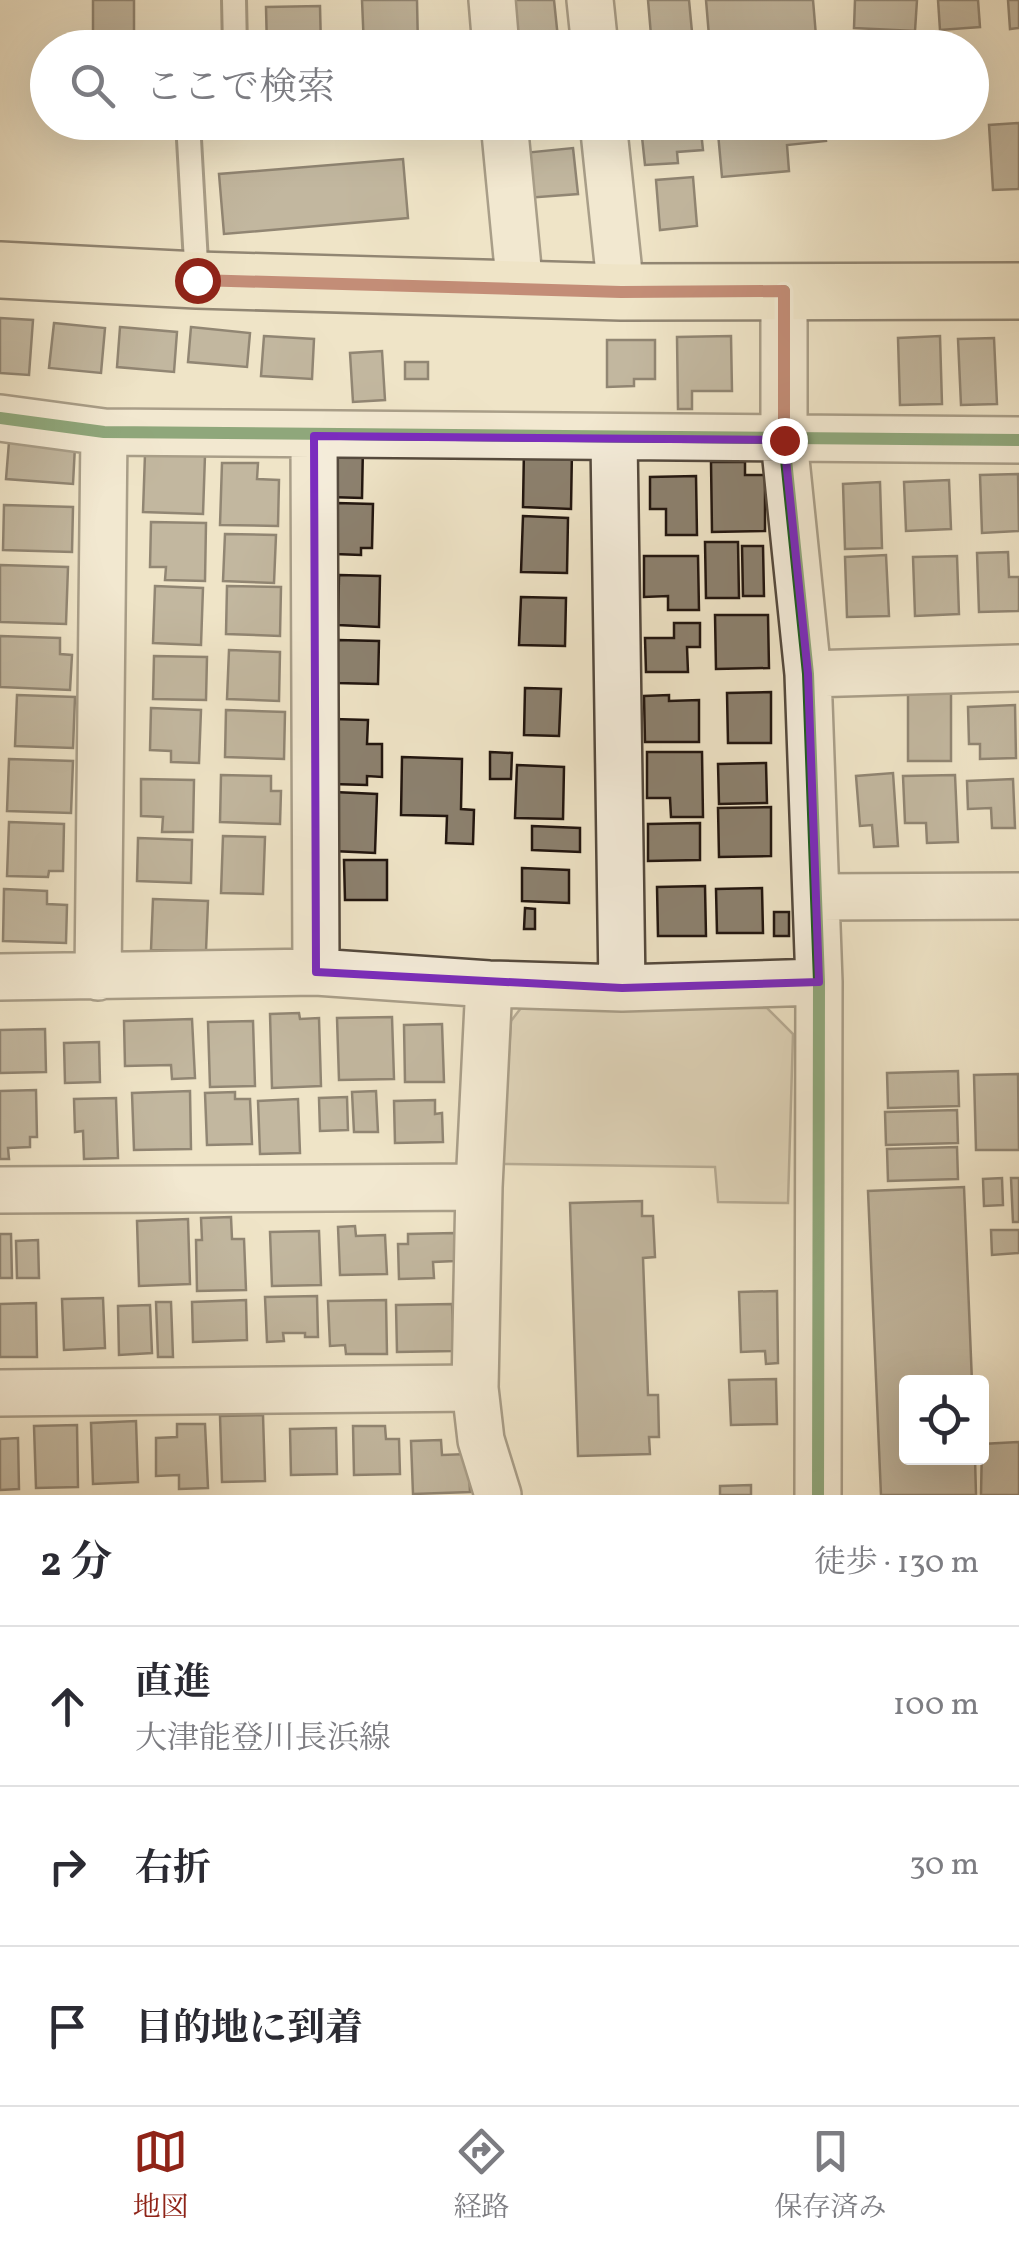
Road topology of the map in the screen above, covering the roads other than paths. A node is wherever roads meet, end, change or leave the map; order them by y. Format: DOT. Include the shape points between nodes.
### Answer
graph roads {
  1 [pos="234,0"];
  2 [pos="492,0"];
  3 [pos="590,0"];
  4 [pos="234,30"];
  5 [pos="494,30"];
  6 [pos="594,30"];
  7 [pos="189,140"];
  8 [pos="506,140"];
  9 [pos="605,140"];
  10 [pos="0,270"];
  11 [pos="197,280"];
  12 [pos="520,289"];
  13 [pos="784,291"];
  14 [pos="1019,291"];
  15 [pos="621,292"];
  16 [pos="0,418"];
  17 [pos="104,432"];
  18 [pos="314,436"];
  19 [pos="614,438"];
  20 [pos="784,440"];
  21 [pos="1019,440"];
  22 [pos="1019,668"];
  23 [pos="808,674"];
  24 [pos="1019,896"];
  25 [pos="817,897"];
  26 [pos="316,972"];
  27 [pos="98,976"];
  28 [pos="0,977"];
  29 [pos="820,982"];
  30 [pos="488,984"];
  31 [pos="622,988"];
  32 [pos="479,1187"];
  33 [pos="0,1190"];
  34 [pos="475,1388"];
  35 [pos="0,1393"];
  36 [pos="498,1495"];
  37 [pos="818,1495"];
  1 -- 4 [label="lane"];
  2 -- 5 [label="street"];
  3 -- 6 [label="street"];
  7 -- 11 [label="lane"];
  8 -- 12 [label="street"];
  9 -- 15 [label="street"];
  10 -- 11 [label="main road"];
  11 -- 12 [label="main road"];
  12 -- 15 [label="main road"];
  13 -- 14 [label="main road"];
  13 -- 15 [label="main road"];
  13 -- 20 [label="street"];
  16 -- 17 [label="street"];
  17 -- 18 [label="street"];
  17 -- 27 [label="street"];
  18 -- 19 [label="street"];
  18 -- 26 [label="street"];
  19 -- 20 [label="street"];
  19 -- 31 [label="street"];
  20 -- 21 [label="street"];
  20 -- 23 [label="street"];
  22 -- 23 [label="street"];
  23 -- 25 [label="street"];
  24 -- 25 [label="street"];
  25 -- 29 [label="street"];
  26 -- 27 [label="street"];
  26 -- 30 [label="street"];
  27 -- 28 [label="street"];
  29 -- 31 [label="street"];
  29 -- 37 [label="street"];
  30 -- 31 [label="street"];
  30 -- 32 [label="street"];
  32 -- 33 [label="street"];
  32 -- 34 [label="street"];
  34 -- 35 [label="street"];
  34 -- 36 [label="street" via="481,1440"];
}
